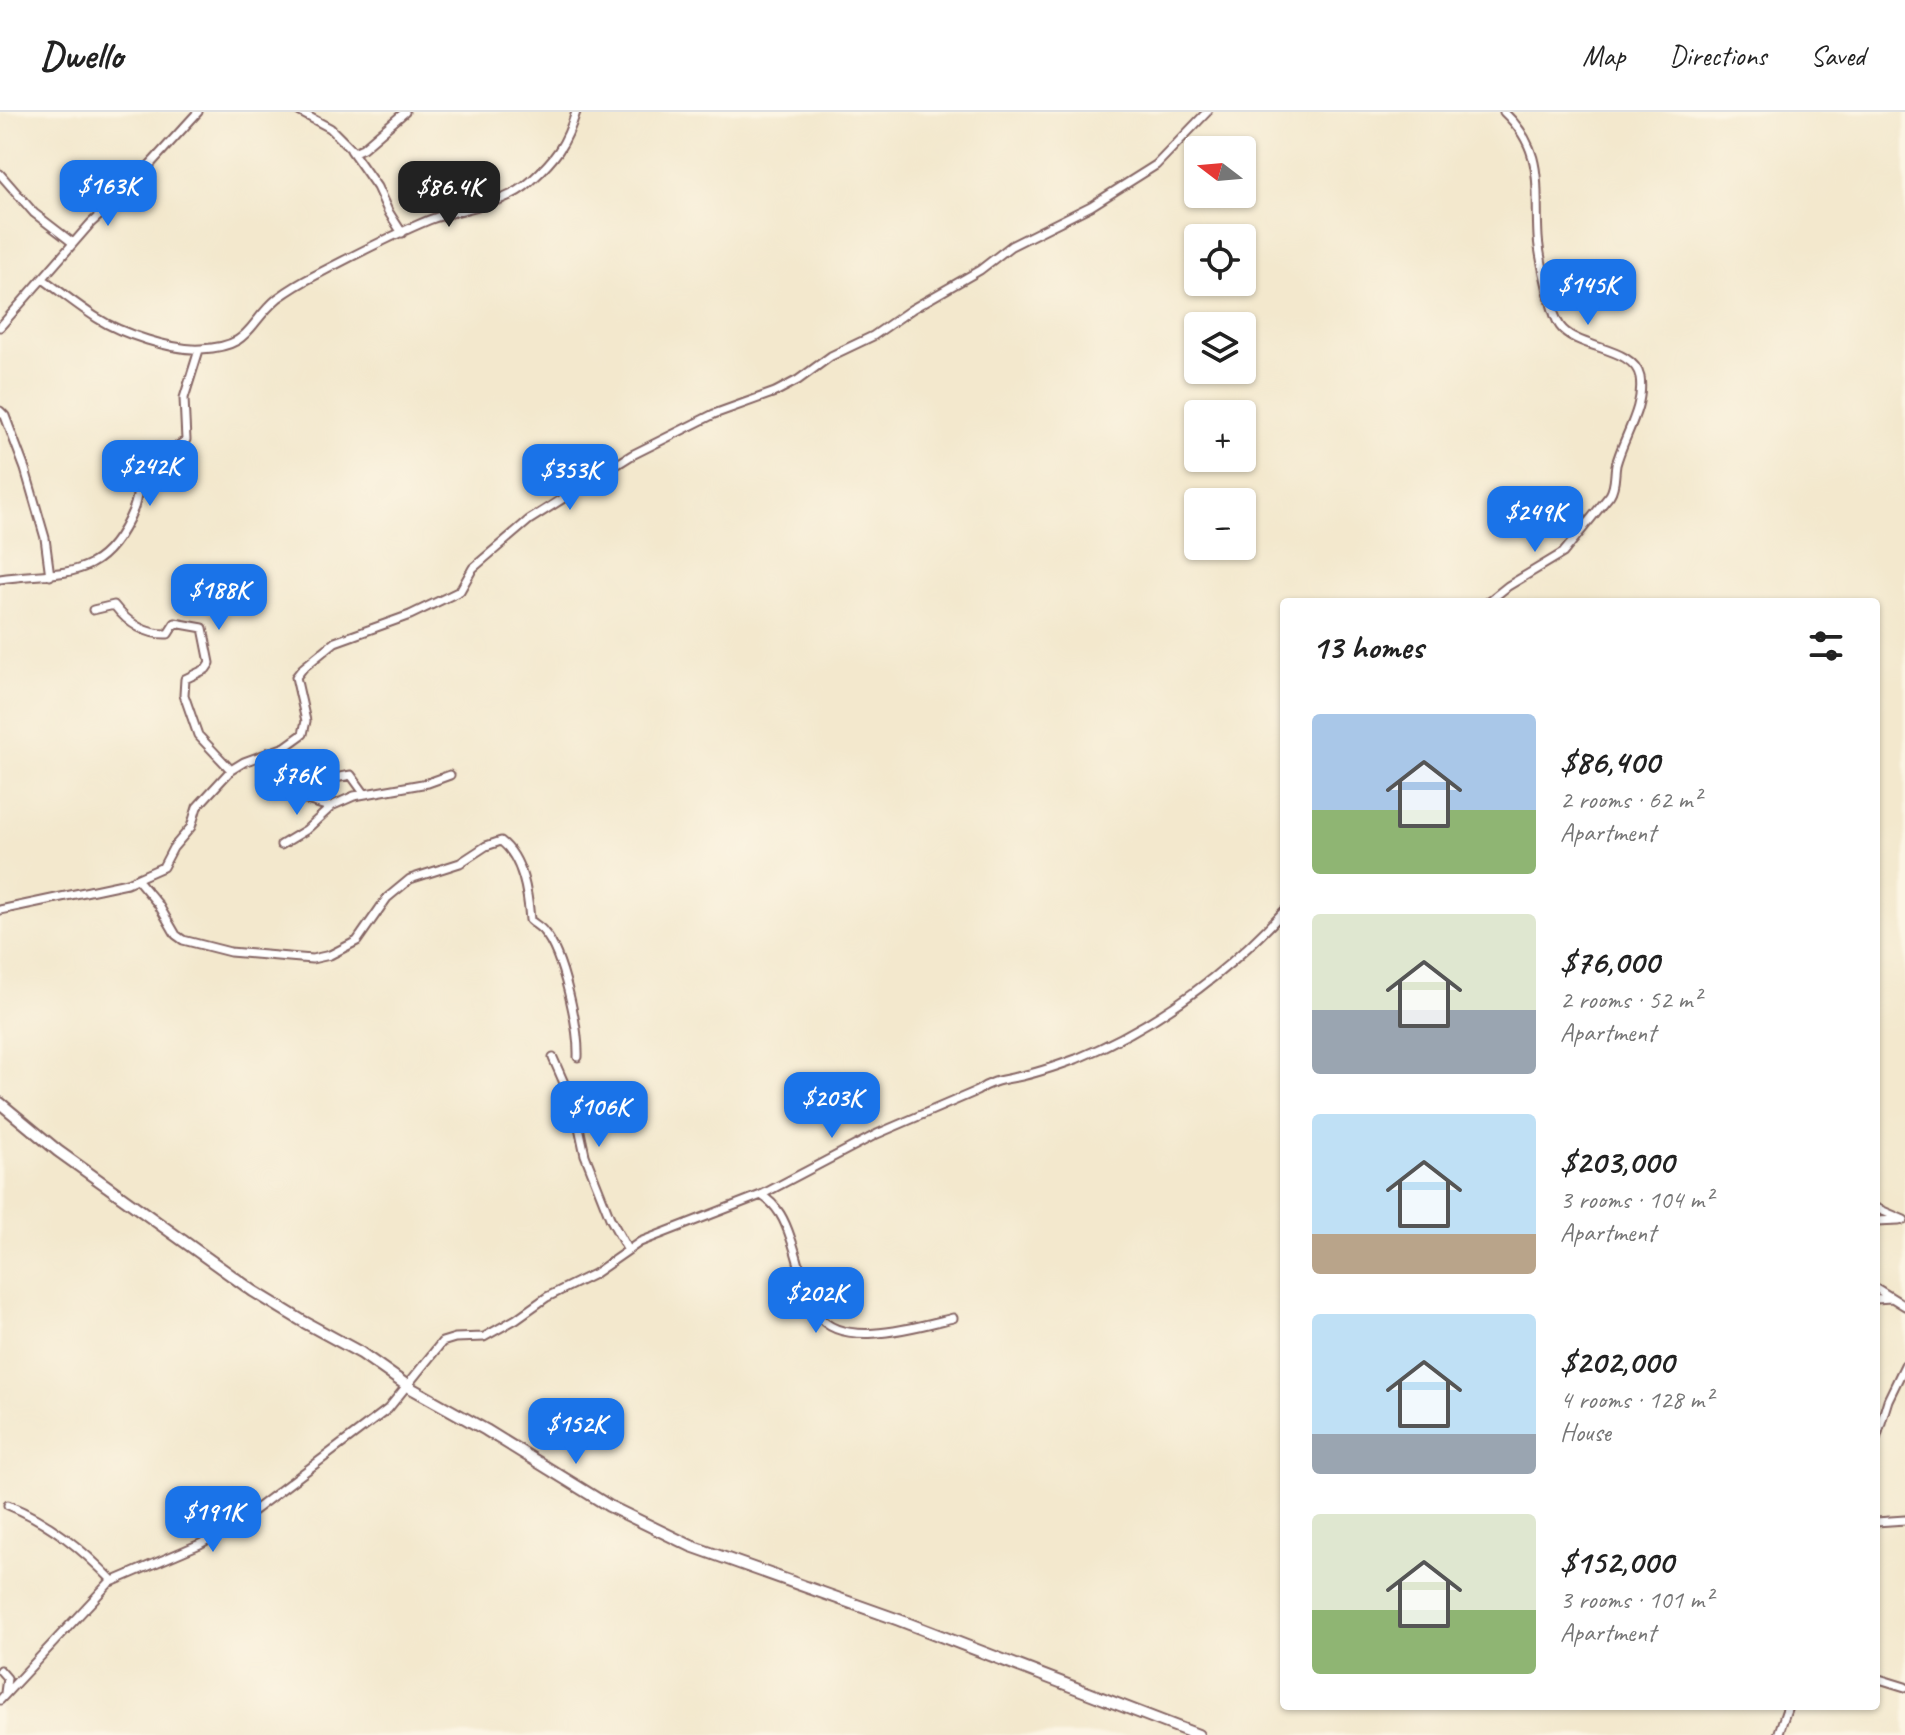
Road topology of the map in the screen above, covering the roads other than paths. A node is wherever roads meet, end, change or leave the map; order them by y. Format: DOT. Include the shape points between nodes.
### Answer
graph roads {
  1 [pos="198,112"];
  2 [pos="300,112"];
  3 [pos="405,112"];
  4 [pos="576,112"];
  5 [pos="1207,112"];
  6 [pos="1504,112"];
  7 [pos="351,150"];
  8 [pos="0,174"];
  9 [pos="402,233"];
  10 [pos="73,243"];
  11 [pos="43,279"];
  12 [pos="0,327"];
  13 [pos="199,350"];
  14 [pos="0,411"];
  15 [pos="50,576"];
  16 [pos="0,579"];
  17 [pos="1493,598"];
  18 [pos="93,610"];
  19 [pos="269,752"];
  20 [pos="231,770"];
  21 [pos="450,775"];
  22 [pos="298,793"];
  23 [pos="364,793"];
  24 [pos="331,807"];
  25 [pos="281,845"];
  26 [pos="137,879"];
  27 [pos="0,910"];
  28 [pos="1280,915"];
  29 [pos="578,1057"];
  30 [pos="553,1058"];
  31 [pos="0,1103"];
  32 [pos="761,1195"];
  33 [pos="1880,1210"];
  34 [pos="1905,1220"];
  35 [pos="1880,1221"];
  36 [pos="627,1249"];
  37 [pos="1880,1290"];
  38 [pos="1893,1298"];
  39 [pos="1880,1299"];
  40 [pos="1905,1306"];
  41 [pos="953,1318"];
  42 [pos="1905,1365"];
  43 [pos="409,1387"];
  44 [pos="1880,1426"];
  45 [pos="8,1505"];
  46 [pos="1905,1520"];
  47 [pos="1880,1522"];
  48 [pos="113,1581"];
  49 [pos="0,1670"];
  50 [pos="1880,1679"];
  51 [pos="1905,1687"];
  52 [pos="2,1697"];
  53 [pos="1787,1710"];
  54 [pos="1198,1735"];
  55 [pos="1778,1735"];
  1 -- 10 [label="street"];
  2 -- 7 [label="street" via="330,128"];
  3 -- 7 [label="street" via="363,148"];
  4 -- 9 [label="street" via="551,163 522,188"];
  5 -- 19 [label="street" via="1150,169 1011,246 873,336 841,350 798,380 714,414 575,489 477,564 460,591 329,646 296,677 306,721 303,734"];
  6 -- 17 [label="street" via="1533,155 1538,241 1558,323 1576,340 1628,361 1640,381 1610,495 1563,553"];
  7 -- 9 [label="street"];
  8 -- 10 [label="street" via="34,213"];
  9 -- 13 [label="street" via="278,299 240,340"];
  10 -- 11 [label="street"];
  11 -- 12 [label="street"];
  11 -- 13 [label="street" via="110,325"];
  13 -- 15 [label="street" via="184,398 185,443 146,456 133,510 104,555 86,567"];
  14 -- 15 [label="street" via="25,469"];
  15 -- 16 [label="street"];
  18 -- 20 [label="street" via="114,605 136,627 160,634 168,634 175,623 203,628 210,663 185,679 184,695 201,741"];
  19 -- 20 [label="street"];
  19 -- 22 [label="street" via="289,769"];
  20 -- 26 [label="street" via="197,807 191,827 163,867"];
  21 -- 23 [label="street"];
  22 -- 23 [label="street" via="351,775"];
  22 -- 24 [label="street"];
  23 -- 24 [label="street"];
  24 -- 25 [label="street"];
  26 -- 27 [label="street"];
  26 -- 29 [label="street" via="183,940 230,952 312,959 357,941 387,898 410,879 460,863 501,841 518,864 530,920 547,934 562,966 578,1032"];
  28 -- 32 [label="street" via="1233,962 1139,1028 1073,1060 988,1083"];
  30 -- 36 [label="street" via="575,1108 588,1165"];
  31 -- 43 [label="main road" via="217,1267"];
  32 -- 36 [label="street"];
  32 -- 41 [label="street" via="782,1216 814,1307 831,1327 854,1333 890,1331"];
  33 -- 34 [label="street"];
  34 -- 35 [label="street"];
  36 -- 43 [label="street" via="484,1337 442,1342"];
  37 -- 38 [label="street"];
  38 -- 39 [label="street"];
  38 -- 40 [label="street"];
  42 -- 44 [label="street"];
  43 -- 48 [label="street" via="369,1425 236,1524"];
  43 -- 54 [label="main road" via="609,1506 691,1546"];
  45 -- 48 [label="street" via="79,1546"];
  46 -- 47 [label="street"];
  48 -- 52 [label="street"];
  49 -- 52 [label="street" via="7,1678"];
  50 -- 51 [label="street"];
  53 -- 55 [label="street"];
}
